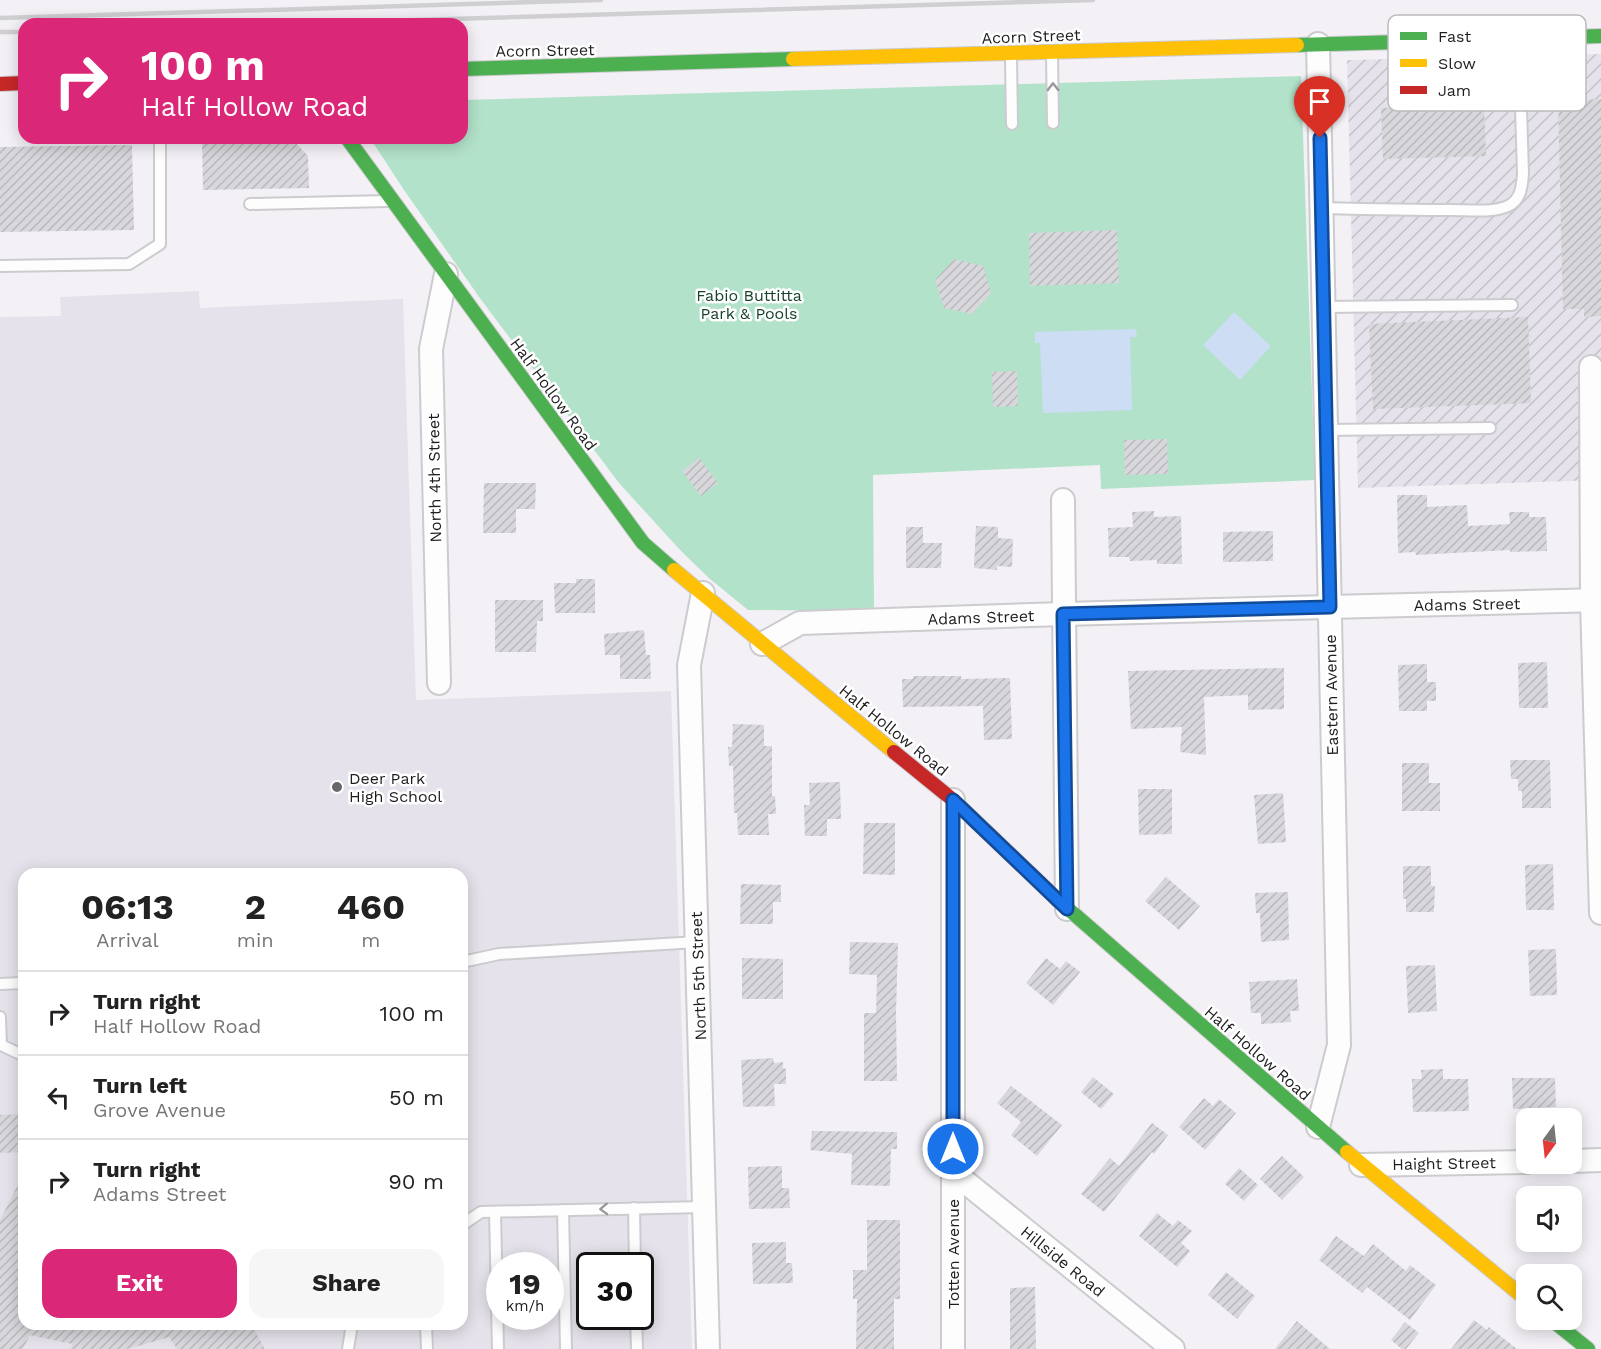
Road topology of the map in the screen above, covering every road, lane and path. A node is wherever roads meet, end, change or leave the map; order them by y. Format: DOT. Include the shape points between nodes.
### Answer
graph roads {
  1 [pos="1601,36"];
  2 [pos="1586,37"];
  3 [pos="1388,42"];
  4 [pos="1318,44"];
  5 [pos="1052,52"];
  6 [pos="1011,53"];
  7 [pos="468,69"];
  8 [pos="18,83"];
  9 [pos="0,84"];
  10 [pos="1521,111"];
  11 [pos="1053,123"];
  12 [pos="1012,124"];
  13 [pos="160,144"];
  14 [pos="351,144"];
  15 [pos="394,201"];
  16 [pos="250,204"];
  17 [pos="1321,208"];
  18 [pos="0,266"];
  19 [pos="446,274"];
  20 [pos="1512,305"];
  21 [pos="1323,307"];
  22 [pos="1591,367"];
  23 [pos="1490,428"];
  24 [pos="1326,430"];
  25 [pos="1063,500"];
  26 [pos="702,598"];
  27 [pos="1597,601"];
  28 [pos="1330,607"];
  29 [pos="1063,614"];
  30 [pos="762,644"];
  31 [pos="439,683"];
  32 [pos="953,800"];
  33 [pos="1067,909"];
  34 [pos="1601,913"];
  35 [pos="697,942"];
  36 [pos="468,961"];
  37 [pos="18,983"];
  38 [pos="0,984"];
  39 [pos="0,1017"];
  40 [pos="18,1053"];
  41 [pos="1318,1127"];
  42 [pos="1601,1160"];
  43 [pos="1582,1161"];
  44 [pos="1516,1162"];
  45 [pos="1361,1165"];
  46 [pos="953,1172"];
  47 [pos="704,1207"];
  48 [pos="634,1208"];
  49 [pos="563,1210"];
  50 [pos="495,1212"];
  51 [pos="468,1221"];
  52 [pos="635,1252"];
  53 [pos="1516,1291"];
  54 [pos="351,1330"];
  55 [pos="426,1330"];
  56 [pos="636,1330"];
  57 [pos="1564,1330"];
  58 [pos="348,1349"];
  59 [pos="427,1349"];
  60 [pos="498,1349"];
  61 [pos="566,1349"];
  62 [pos="637,1349"];
  63 [pos="708,1349"];
  64 [pos="953,1349"];
  65 [pos="1173,1349"];
  66 [pos="1588,1349"];
  1 -- 2 [label="street, Acorn Street"];
  3 -- 4 [label="street, Acorn Street"];
  4 -- 5 [label="street, Acorn Street"];
  4 -- 17 [label="street, Eastern Avenue"];
  5 -- 6 [label="street, Acorn Street"];
  11 -- 5 [label="lane, one-way"];
  6 -- 7 [label="street, Acorn Street"];
  6 -- 12 [label="lane"];
  8 -- 9 [label="street"];
  10 -- 17 [label="lane" via="1523,174 1518,197 1510,205 1469,210"];
  13 -- 18 [label="lane" via="160,244 129,264"];
  14 -- 15 [label="street, Half Hollow Road"];
  15 -- 16 [label="lane"];
  15 -- 19 [label="street, Half Hollow Road"];
  17 -- 21 [label="street, Eastern Avenue"];
  19 -- 26 [label="street, Half Hollow Road" via="643,543"];
  19 -- 31 [label="street, North 4th Street" via="431,349"];
  20 -- 21 [label="lane"];
  21 -- 24 [label="street, Eastern Avenue"];
  22 -- 27 [label="street"];
  23 -- 24 [label="lane"];
  24 -- 28 [label="street, Eastern Avenue"];
  25 -- 29 [label="street"];
  26 -- 30 [label="street, Half Hollow Road"];
  26 -- 35 [label="street, North 5th Street" via="689,665"];
  27 -- 28 [label="street, Adams Street"];
  27 -- 34 [label="street"];
  28 -- 29 [label="street, Adams Street"];
  28 -- 41 [label="street, Eastern Avenue" via="1339,1045"];
  29 -- 30 [label="street, Adams Street" via="801,623"];
  29 -- 33 [label="street"];
  30 -- 32 [label="street, Half Hollow Road"];
  32 -- 33 [label="street, Half Hollow Road"];
  32 -- 46 [label="street, Totten Avenue"];
  33 -- 41 [label="street, Half Hollow Road"];
  35 -- 36 [label="lane" via="499,954"];
  35 -- 47 [label="street, North 5th Street"];
  37 -- 38 [label="lane"];
  39 -- 40 [label="lane" via="1,1045"];
  41 -- 45 [label="street, Half Hollow Road"];
  42 -- 43 [label="street"];
  44 -- 45 [label="street, Haight Street"];
  45 -- 53 [label="street, Half Hollow Road"];
  46 -- 64 [label="street, Totten Avenue"];
  46 -- 65 [label="street, Hillside Road"];
  47 -- 48 [label="lane"];
  47 -- 63 [label="street, North 5th Street"];
  48 -- 49 [label="lane, one-way"];
  48 -- 52 [label="lane"];
  49 -- 50 [label="lane"];
  49 -- 61 [label="lane"];
  50 -- 51 [label="lane" via="481,1212"];
  50 -- 60 [label="lane"];
  54 -- 58 [label="lane"];
  55 -- 59 [label="lane"];
  56 -- 62 [label="lane"];
  57 -- 66 [label="street"];
}
